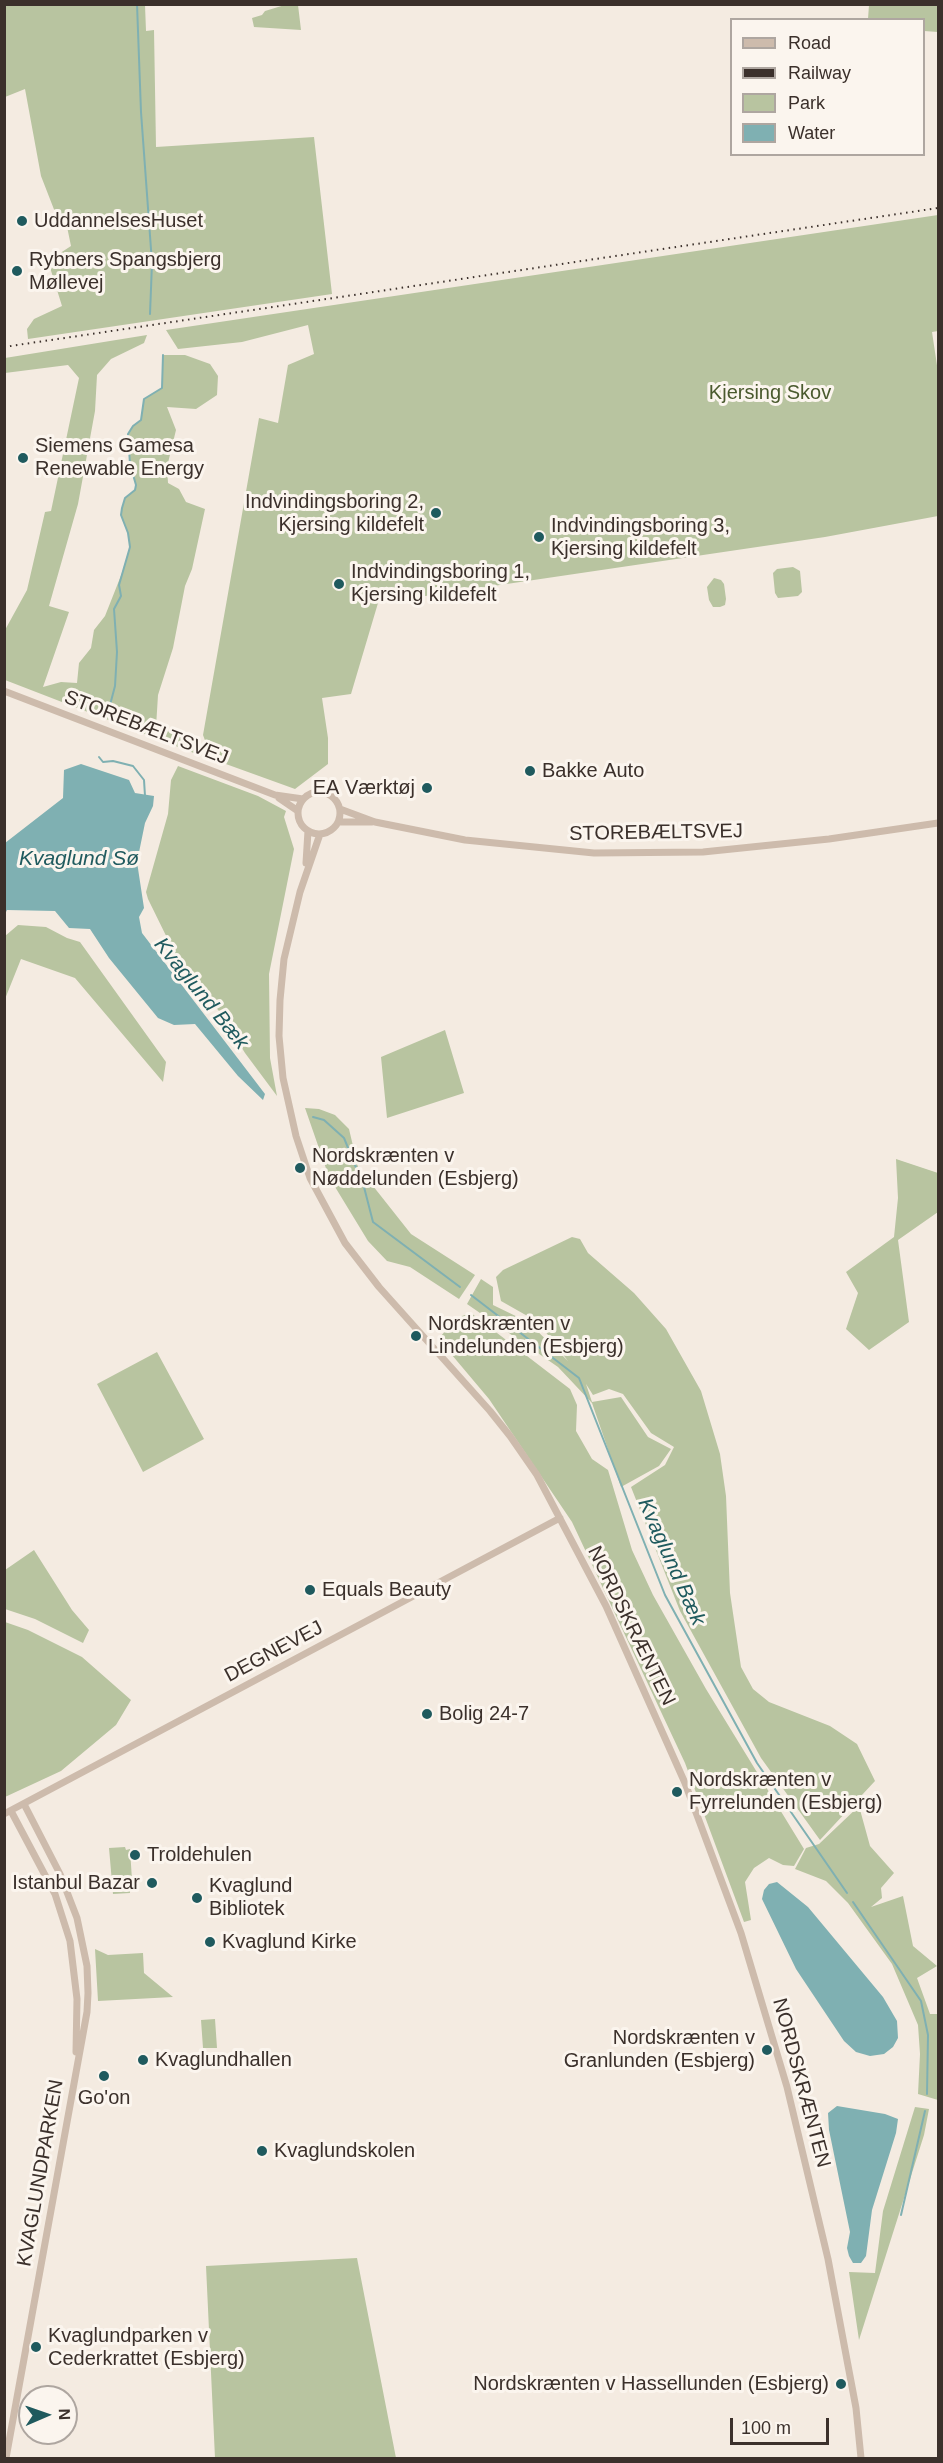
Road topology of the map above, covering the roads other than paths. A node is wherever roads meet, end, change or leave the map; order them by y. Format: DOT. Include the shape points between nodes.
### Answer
graph roads {
  1 [pos="4,691"];
  2 [pos="275,795"];
  3 [pos="303,799"];
  4 [pos="340,809"];
  5 [pos="298,811"];
  6 [pos="339,822"];
  7 [pos="375,822"];
  8 [pos="939,823"];
  9 [pos="308,831"];
  10 [pos="320,834"];
  11 [pos="305,871"];
  12 [pos="560,1518"];
  13 [pos="24,1804"];
  14 [pos="8,1812"];
  15 [pos="76,2070"];
  16 [pos="6,2458"];
  17 [pos="861,2458"];
  1 -- 2 [label="street, STOREBÆLTSVEJ"];
  2 -- 3 [label="street, STOREBÆLTSVEJ"];
  2 -- 5 [label="street, STOREBÆLTSVEJ"];
  3 -- 4 [label="street" via="321,792 334,798"];
  3 -- 5 [label="street"];
  4 -- 6 [label="street"];
  4 -- 7 [label="street, STOREBÆLTSVEJ"];
  5 -- 9 [label="street" via="300,822"];
  6 -- 7 [label="street, STOREBÆLTSVEJ"];
  6 -- 10 [label="street" via="331,831"];
  7 -- 8 [label="street, STOREBÆLTSVEJ" via="465,840 594,853 703,852"];
  9 -- 10 [label="street"];
  9 -- 11 [label="street, NORDSKRÆNTEN"];
  10 -- 11 [label="street, NORDSKRÆNTEN"];
  11 -- 12 [label="street, NORDSKRÆNTEN" via="284,958 279,1036 288,1106 310,1178 345,1243 510,1436"];
  12 -- 13 [label="street, DEGNEVEJ"];
  12 -- 17 [label="street, NORDSKRÆNTEN" via="656,1716 741,1932 809,2172 856,2408"];
  13 -- 14 [label="street, DEGNEVEJ"];
  13 -- 15 [label="street, KVAGLUNDPARKEN" via="60,1874 80,1929 88,1993"];
  14 -- 15 [label="street, KVAGLUNDPARKEN" via="55,1894 70,1941 77,1998"];
  15 -- 16 [label="street, KVAGLUNDPARKEN"];
}
